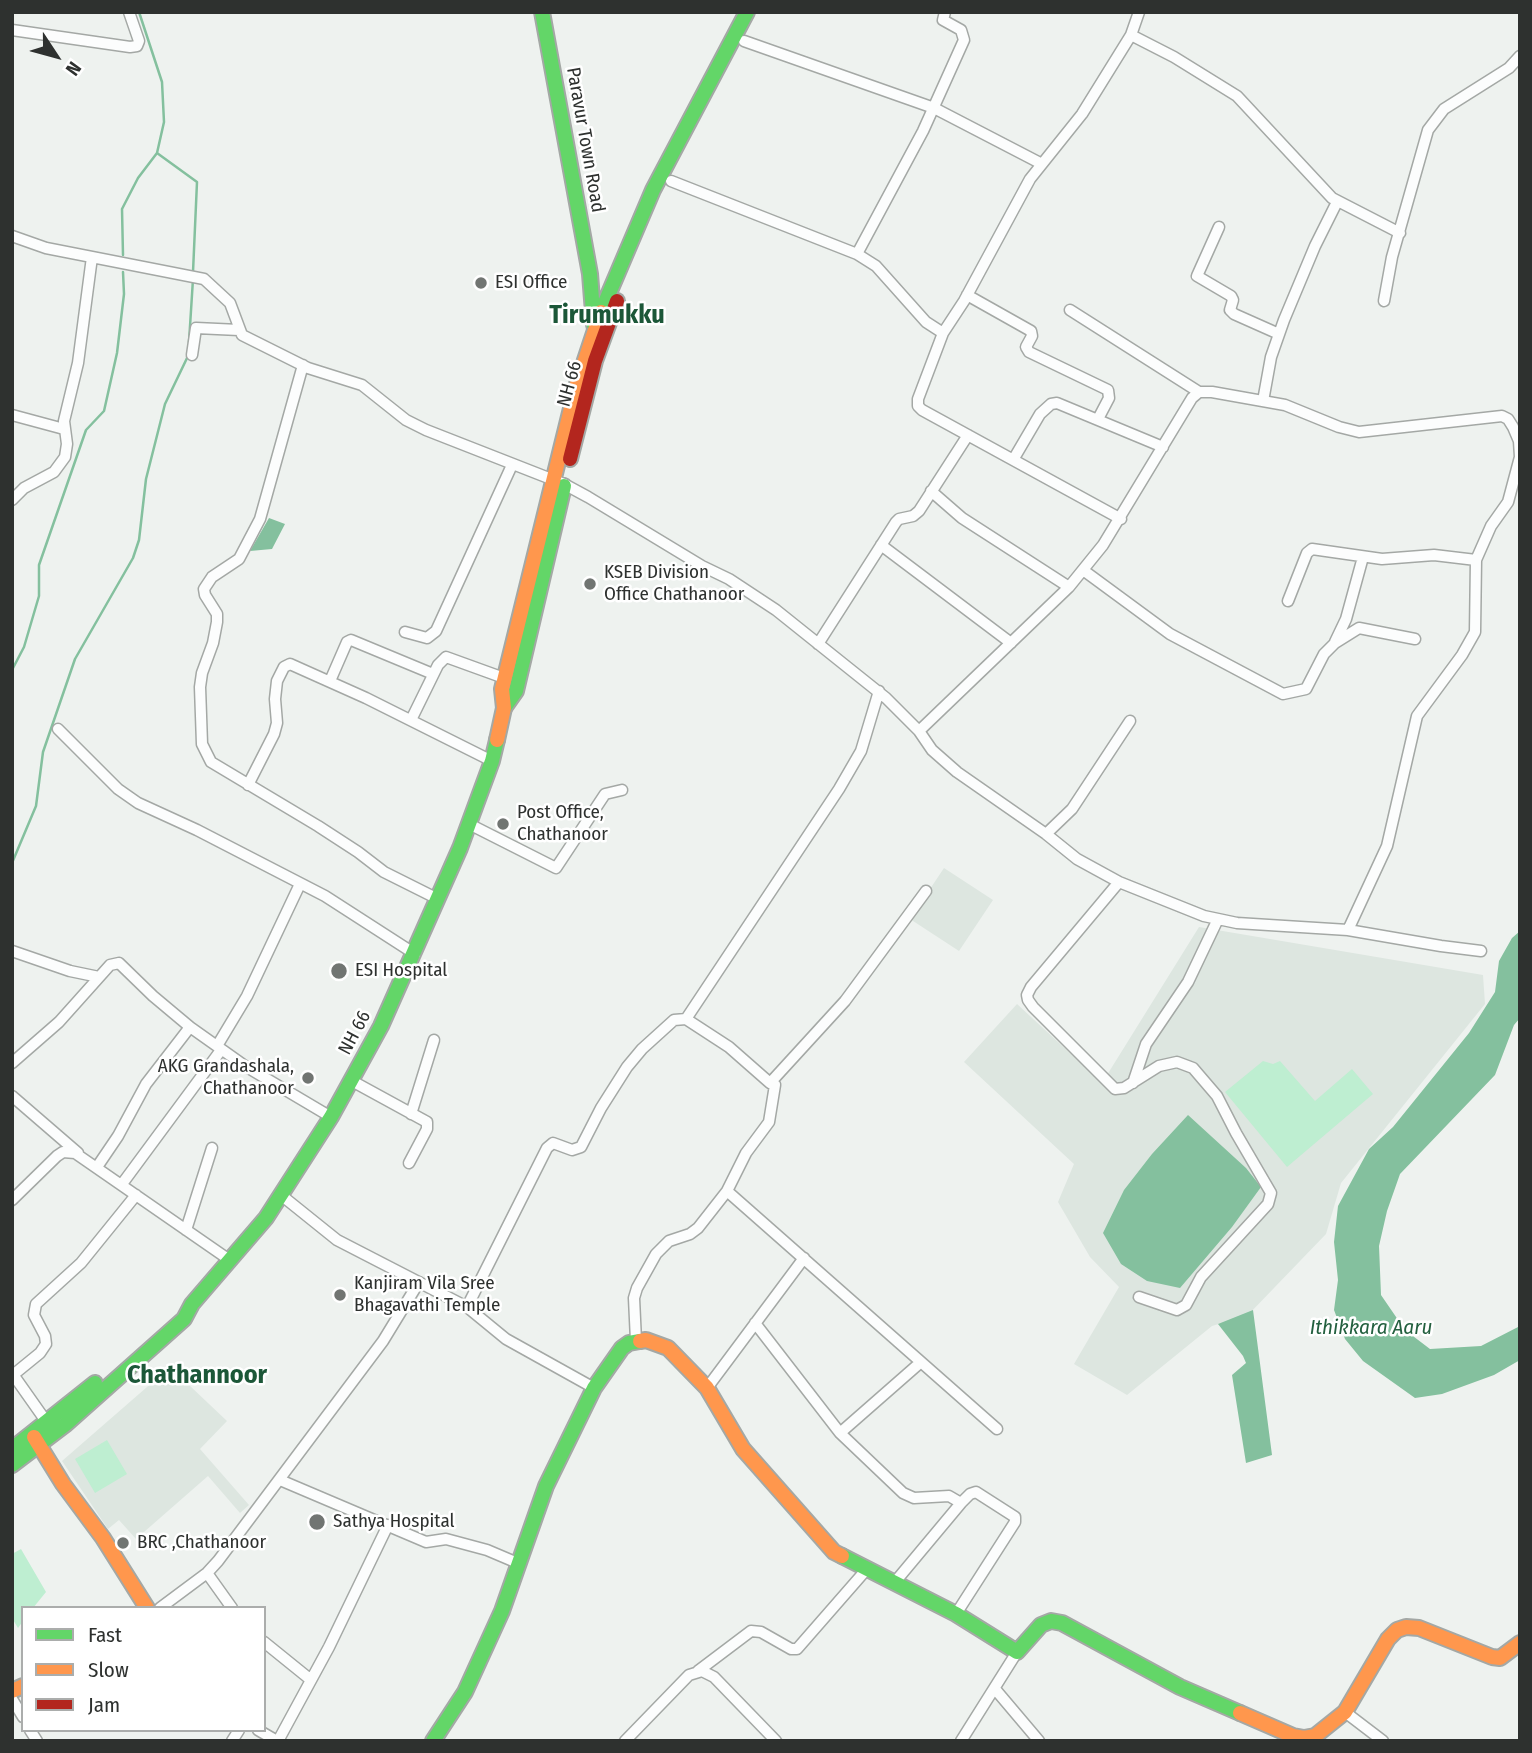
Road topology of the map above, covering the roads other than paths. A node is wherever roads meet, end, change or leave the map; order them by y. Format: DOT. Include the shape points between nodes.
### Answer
graph roads {
  1 [pos="129,12"];
  2 [pos="542,12"];
  3 [pos="747,12"];
  4 [pos="761,12"];
  5 [pos="945,12"];
  6 [pos="1139,12"];
  7 [pos="12,30"];
  8 [pos="1131,34"];
  9 [pos="744,41"];
  10 [pos="1520,55"];
  11 [pos="934,108"];
  12 [pos="1042,164"];
  13 [pos="670,181"];
  14 [pos="1337,202"];
  15 [pos="1219,227"];
  16 [pos="1400,233"];
  17 [pos="12,236"];
  18 [pos="857,254"];
  19 [pos="93,257"];
  20 [pos="590,274"];
  21 [pos="608,291"];
  22 [pos="967,295"];
  23 [pos="1384,301"];
  24 [pos="1070,310"];
  25 [pos="594,327"];
  26 [pos="239,330"];
  27 [pos="943,333"];
  28 [pos="1279,334"];
  29 [pos="191,355"];
  30 [pos="303,365"];
  31 [pos="1199,392"];
  32 [pos="1263,401"];
  33 [pos="12,415"];
  34 [pos="1098,419"];
  35 [pos="64,429"];
  36 [pos="968,435"];
  37 [pos="1163,447"];
  38 [pos="1013,460"];
  39 [pos="512,465"];
  40 [pos="558,482"];
  41 [pos="932,491"];
  42 [pos="12,500"];
  43 [pos="1121,519"];
  44 [pos="881,545"];
  45 [pos="1363,557"];
  46 [pos="1476,560"];
  47 [pos="1083,570"];
  48 [pos="1069,587"];
  49 [pos="1288,601"];
  50 [pos="405,632"];
  51 [pos="1415,639"];
  52 [pos="1011,643"];
  53 [pos="1335,643"];
  54 [pos="818,644"];
  55 [pos="433,674"];
  56 [pos="504,678"];
  57 [pos="330,681"];
  58 [pos="879,691"];
  59 [pos="504,708"];
  60 [pos="411,720"];
  61 [pos="1129,720"];
  62 [pos="58,729"];
  63 [pos="919,731"];
  64 [pos="492,761"];
  65 [pos="248,785"];
  66 [pos="622,790"];
  67 [pos="469,824"];
  68 [pos="1046,834"];
  69 [pos="1119,882"];
  70 [pos="300,884"];
  71 [pos="926,891"];
  72 [pos="438,899"];
  73 [pos="1218,919"];
  74 [pos="1348,930"];
  75 [pos="12,951"];
  76 [pos="1481,951"];
  77 [pos="415,954"];
  78 [pos="99,977"];
  79 [pos="686,1018"];
  80 [pos="190,1027"];
  81 [pos="434,1040"];
  82 [pos="219,1048"];
  83 [pos="12,1063"];
  84 [pos="352,1081"];
  85 [pos="771,1083"];
  86 [pos="1133,1083"];
  87 [pos="12,1096"];
  88 [pos="411,1114"];
  89 [pos="331,1117"];
  90 [pos="212,1148"];
  91 [pos="80,1155"];
  92 [pos="409,1163"];
  93 [pos="97,1167"];
  94 [pos="122,1184"];
  95 [pos="727,1191"];
  96 [pos="136,1195"];
  97 [pos="281,1195"];
  98 [pos="12,1200"];
  99 [pos="186,1230"];
  100 [pos="804,1258"];
  101 [pos="231,1261"];
  102 [pos="419,1282"];
  103 [pos="1139,1297"];
  104 [pos="467,1307"];
  105 [pos="755,1323"];
  106 [pos="636,1341"];
  107 [pos="921,1362"];
  108 [pos="13,1374"];
  109 [pos="594,1388"];
  110 [pos="707,1388"];
  111 [pos="51,1427"];
  112 [pos="997,1429"];
  113 [pos="840,1433"];
  114 [pos="36,1439"];
  115 [pos="12,1449"];
  116 [pos="12,1465"];
  117 [pos="280,1480"];
  118 [pos="961,1503"];
  119 [pos="388,1525"];
  120 [pos="520,1564"];
  121 [pos="866,1570"];
  122 [pos="207,1573"];
  123 [pos="895,1582"];
  124 [pos="146,1606"];
  125 [pos="163,1606"];
  126 [pos="231,1606"];
  127 [pos="956,1614"];
  128 [pos="1520,1643"];
  129 [pos="266,1644"];
  130 [pos="1017,1652"];
  131 [pos="1514,1655"];
  132 [pos="698,1671"];
  133 [pos="311,1680"];
  134 [pos="995,1689"];
  135 [pos="1345,1712"];
  136 [pos="261,1732"];
  137 [pos="1313,1738"];
  138 [pos="277,1741"];
  139 [pos="433,1741"];
  140 [pos="625,1741"];
  141 [pos="776,1741"];
  142 [pos="961,1741"];
  143 [pos="1040,1741"];
  144 [pos="1383,1741"];
  1 -- 7 [label="street" via="137,46"];
  2 -- 20 [label="main road, Paravur Town Road"];
  3 -- 21 [label="main road, NH 66" via="653,190"];
  4 -- 9 [label="main road, NH 66"];
  5 -- 11 [label="street" via="944,22 961,30 964,37"];
  6 -- 8 [label="street"];
  8 -- 12 [label="street" via="1082,114"];
  8 -- 14 [label="street" via="1237,96"];
  9 -- 11 [label="street"];
  9 -- 13 [label="main road, NH 66"];
  10 -- 16 [label="street" via="1509,68 1444,109 1430,126"];
  11 -- 12 [label="street"];
  11 -- 18 [label="street"];
  12 -- 22 [label="street"];
  13 -- 18 [label="street"];
  13 -- 40 [label="main road, NH 66" via="595,361"];
  14 -- 16 [label="street"];
  14 -- 28 [label="street"];
  15 -- 28 [label="street" via="1197,276 1231,296 1234,314"];
  16 -- 23 [label="street"];
  17 -- 19 [label="street"];
  18 -- 27 [label="street" via="876,266 926,322"];
  19 -- 26 [label="street" via="204,279 230,303"];
  19 -- 35 [label="street"];
  20 -- 21 [label="main road"];
  20 -- 25 [label="main road, Paravur Town Road"];
  21 -- 25 [label="main road, NH 66"];
  22 -- 27 [label="street"];
  22 -- 34 [label="street" via="1031,331 1029,352 1108,390 1109,398"];
  24 -- 31 [label="street"];
  25 -- 40 [label="main road, NH 66" via="577,384"];
  26 -- 29 [label="street" via="196,328"];
  26 -- 30 [label="street"];
  27 -- 36 [label="street" via="919,392 918,406"];
  28 -- 32 [label="street"];
  30 -- 39 [label="street" via="362,385 406,420"];
  30 -- 65 [label="street" via="260,519 239,559 212,577 204,589 217,622 200,687 202,744 211,762"];
  31 -- 32 [label="street"];
  31 -- 37 [label="street"];
  32 -- 46 [label="street" via="1359,432 1507,419 1518,441 1517,471 1508,502"];
  33 -- 35 [label="street"];
  34 -- 37 [label="street"];
  34 -- 38 [label="street" via="1063,404 1051,404"];
  35 -- 42 [label="street" via="66,451 60,464"];
  36 -- 38 [label="street"];
  36 -- 41 [label="street"];
  37 -- 43 [label="street"];
  38 -- 43 [label="street"];
  39 -- 40 [label="street"];
  39 -- 50 [label="street" via="436,631 427,638"];
  40 -- 54 [label="street" via="729,579"];
  40 -- 56 [label="main road, NH 66"];
  40 -- 59 [label="main road, NH 66" via="516,691"];
  41 -- 44 [label="street" via="916,514 896,522"];
  41 -- 48 [label="street" via="962,518"];
  43 -- 47 [label="street"];
  44 -- 52 [label="street"];
  44 -- 54 [label="street"];
  45 -- 46 [label="street" via="1434,555"];
  45 -- 49 [label="street" via="1310,551"];
  45 -- 53 [label="street"];
  46 -- 74 [label="street" via="1475,632 1417,716 1387,846"];
  47 -- 48 [label="street"];
  47 -- 53 [label="street" via="1170,634 1283,694 1306,689"];
  48 -- 52 [label="street"];
  51 -- 53 [label="street" via="1359,628"];
  52 -- 63 [label="street"];
  54 -- 58 [label="street"];
  55 -- 56 [label="street" via="449,657"];
  55 -- 57 [label="street" via="351,640"];
  55 -- 60 [label="street"];
  56 -- 59 [label="main road, NH 66"];
  57 -- 60 [label="street"];
  57 -- 65 [label="street" via="290,664 284,667 277,681 274,734"];
  58 -- 63 [label="street"];
  58 -- 79 [label="street" via="861,751 839,789"];
  59 -- 64 [label="main road, NH 66"];
  60 -- 64 [label="street"];
  61 -- 68 [label="street" via="1072,809"];
  62 -- 70 [label="street" via="138,803"];
  63 -- 68 [label="street" via="957,772"];
  64 -- 67 [label="main road, NH 66"];
  65 -- 72 [label="street" via="358,852 384,873"];
  66 -- 67 [label="street" via="605,794 556,868"];
  67 -- 72 [label="main road, NH 66"];
  68 -- 69 [label="street" via="1077,859"];
  69 -- 73 [label="street"];
  69 -- 86 [label="street" via="1027,995 1033,1007 1111,1086 1119,1090"];
  70 -- 77 [label="street"];
  70 -- 82 [label="street"];
  71 -- 85 [label="street" via="845,1001"];
  72 -- 77 [label="main road, NH 66"];
  73 -- 74 [label="street"];
  73 -- 86 [label="street" via="1188,982 1146,1044"];
  74 -- 76 [label="street"];
  75 -- 78 [label="street"];
  77 -- 84 [label="main road, NH 66"];
  78 -- 80 [label="street" via="110,965 120,963"];
  78 -- 83 [label="street" via="59,1022"];
  79 -- 85 [label="street"];
  79 -- 104 [label="street" via="674,1020 642,1049 601,1108 581,1147 572,1150 553,1143 547,1147"];
  80 -- 82 [label="street"];
  80 -- 93 [label="street" via="146,1084"];
  81 -- 88 [label="street"];
  82 -- 89 [label="street"];
  82 -- 94 [label="street"];
  84 -- 88 [label="street"];
  84 -- 89 [label="main road, NH 66"];
  85 -- 95 [label="street" via="775,1085 769,1122 746,1153"];
  86 -- 103 [label="street" via="1159,1066 1182,1063 1193,1068 1217,1096 1271,1193 1268,1204 1201,1277 1186,1306 1177,1310"];
  87 -- 91 [label="street"];
  88 -- 92 [label="street" via="428,1125"];
  89 -- 97 [label="main road, NH 66"];
  90 -- 99 [label="street"];
  91 -- 93 [label="street"];
  91 -- 98 [label="street" via="60,1154"];
  93 -- 94 [label="street"];
  94 -- 96 [label="street"];
  95 -- 100 [label="street"];
  95 -- 106 [label="street" via="698,1228 668,1241 656,1254 637,1288"];
  96 -- 99 [label="street"];
  96 -- 108 [label="street" via="81,1263 36,1304 34,1314 46,1344"];
  97 -- 101 [label="main road, NH 66"];
  97 -- 102 [label="street" via="337,1240"];
  99 -- 101 [label="street"];
  100 -- 105 [label="street"];
  100 -- 107 [label="street"];
  101 -- 111 [label="main road, NH 66" via="192,1304 177,1311"];
  102 -- 104 [label="street"];
  102 -- 117 [label="street" via="383,1341"];
  104 -- 109 [label="street" via="506,1339"];
  105 -- 110 [label="street"];
  105 -- 113 [label="street"];
  106 -- 109 [label="main road" via="615,1355"];
  106 -- 110 [label="main road" via="654,1341 668,1348"];
  107 -- 112 [label="street"];
  107 -- 113 [label="street"];
  108 -- 111 [label="street"];
  109 -- 120 [label="main road" via="546,1486"];
  110 -- 121 [label="main road" via="743,1449 824,1542"];
  111 -- 114 [label="main road, NH 66"];
  113 -- 118 [label="street" via="908,1496 948,1496"];
  114 -- 115 [label="main road, NH 66"];
  114 -- 116 [label="main road, NH 66"];
  114 -- 124 [label="main road"];
  117 -- 119 [label="street"];
  117 -- 122 [label="street"];
  118 -- 123 [label="street"];
  118 -- 127 [label="street" via="976,1492 1017,1519"];
  119 -- 120 [label="street" via="426,1542 446,1539"];
  119 -- 133 [label="street"];
  120 -- 139 [label="main road" via="465,1692"];
  121 -- 123 [label="main road"];
  121 -- 132 [label="street" via="797,1649 751,1631"];
  122 -- 125 [label="street"];
  122 -- 126 [label="street"];
  123 -- 127 [label="main road"];
  127 -- 130 [label="main road"];
  128 -- 131 [label="main road"];
  129 -- 133 [label="street"];
  130 -- 134 [label="street"];
  130 -- 137 [label="main road" via="1041,1625 1057,1622 1180,1687 1293,1736"];
  131 -- 135 [label="main road" via="1492,1657 1419,1628 1397,1630"];
  132 -- 140 [label="street"];
  132 -- 141 [label="street" via="714,1677"];
  133 -- 138 [label="street"];
  134 -- 142 [label="street"];
  134 -- 143 [label="street"];
  135 -- 137 [label="main road"];
  135 -- 144 [label="street"];
  136 -- 138 [label="street"];
}
